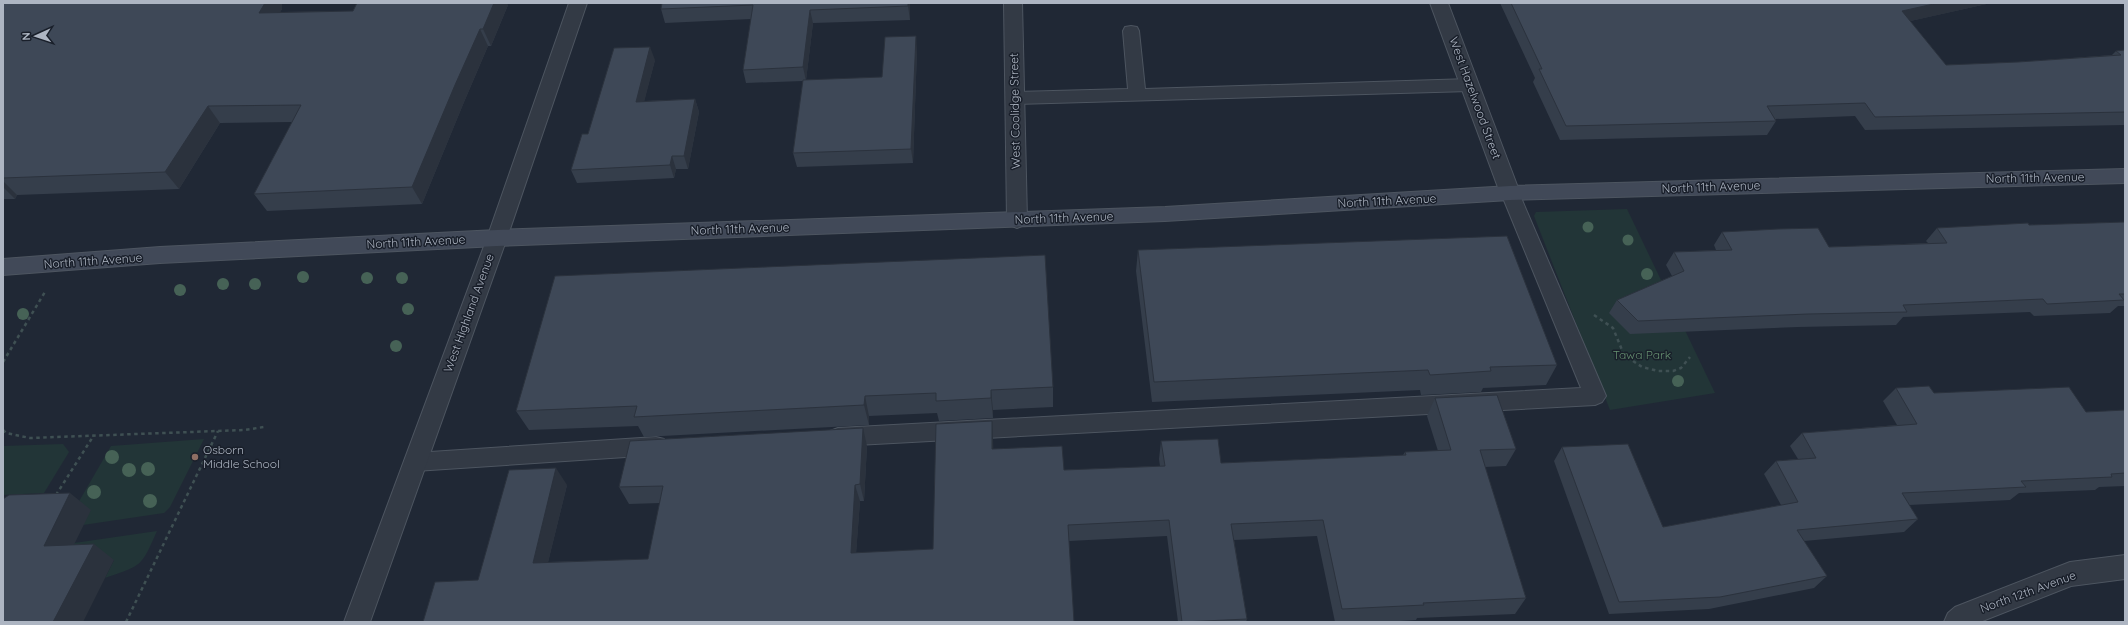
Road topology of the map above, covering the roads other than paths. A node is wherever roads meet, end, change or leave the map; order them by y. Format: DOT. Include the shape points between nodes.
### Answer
graph roads {
  1 [pos="578,3"];
  2 [pos="1013,3"];
  3 [pos="1439,3"];
  4 [pos="1130,31"];
  5 [pos="1470,85"];
  6 [pos="1137,94"];
  7 [pos="1015,98"];
  8 [pos="2125,176"];
  9 [pos="1510,193"];
  10 [pos="1017,220"];
  11 [pos="497,238"];
  12 [pos="3,267"];
  13 [pos="816,438"];
  14 [pos="673,445"];
  15 [pos="415,462"];
  16 [pos="2125,567"];
  17 [pos="357,622"];
  18 [pos="1957,622"];
  1 -- 11 [label="street, West Highland Avenue"];
  2 -- 7 [label="street, West Coolidge Street"];
  3 -- 5 [label="street, West Hazelwood Street"];
  4 -- 6 [label="lane"];
  5 -- 6 [label="lane"];
  5 -- 9 [label="street, West Hazelwood Street"];
  6 -- 7 [label="lane"];
  7 -- 10 [label="street, West Coolidge Street"];
  8 -- 9 [label="street, North 11th Avenue"];
  9 -- 10 [label="street, North 11th Avenue" via="1165,214"];
  9 -- 13 [label="lane" via="1595,396"];
  10 -- 11 [label="street, North 11th Avenue"];
  11 -- 12 [label="street, North 11th Avenue" via="160,255"];
  11 -- 15 [label="street, West Highland Avenue"];
  14 -- 15 [label="lane"];
  15 -- 17 [label="street, West Highland Avenue"];
  16 -- 18 [label="street, North 12th Avenue" via="2070,574 1964,616"];
}
